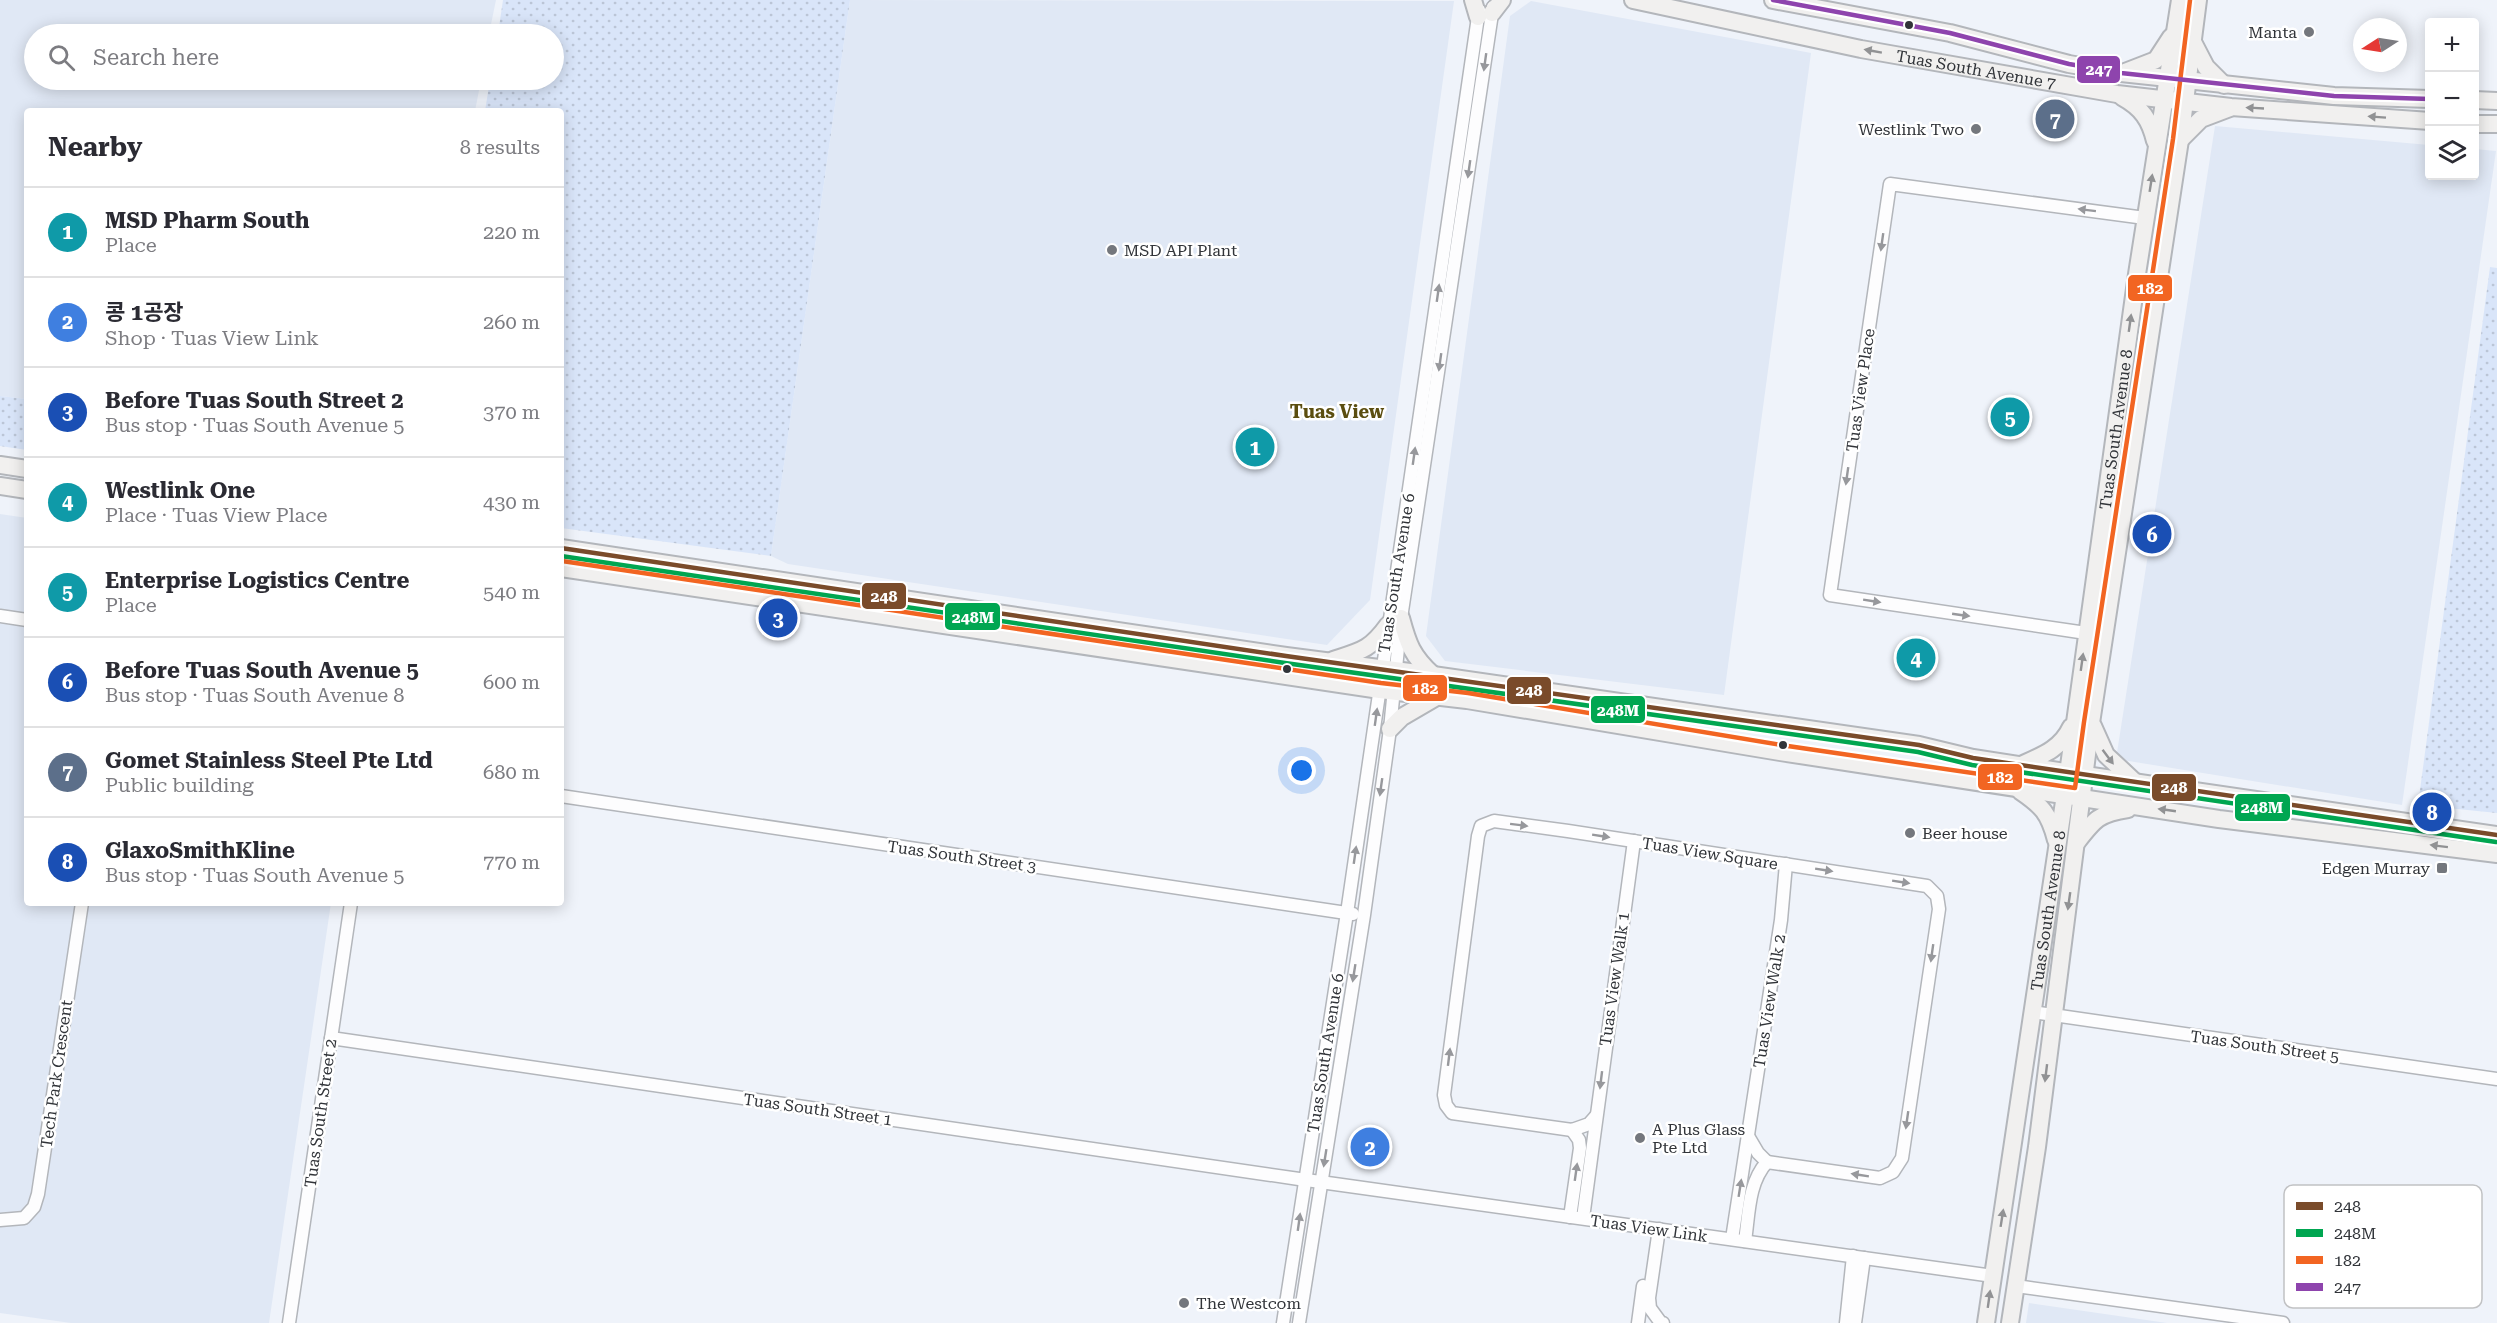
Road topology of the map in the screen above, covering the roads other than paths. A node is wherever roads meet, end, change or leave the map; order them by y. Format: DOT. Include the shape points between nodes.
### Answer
graph roads {
  1 [pos="1473,0"];
  2 [pos="1633,0"];
  3 [pos="1773,0"];
  4 [pos="2180,0"];
  5 [pos="2198,0"];
  6 [pos="1489,6"];
  7 [pos="2176,28"];
  8 [pos="2191,39"];
  9 [pos="2121,74"];
  10 [pos="2167,79"];
  11 [pos="2186,81"];
  12 [pos="2224,85"];
  13 [pos="2117,94"];
  14 [pos="2164,99"];
  15 [pos="2425,99"];
  16 [pos="2479,100"];
  17 [pos="2184,101"];
  18 [pos="2497,101"];
  19 [pos="2231,107"];
  20 [pos="2425,121"];
  21 [pos="2479,124"];
  22 [pos="2497,124"];
  23 [pos="2180,140"];
  24 [pos="2156,148"];
  25 [pos="2145,218"];
  26 [pos="0,465"];
  27 [pos="24,469"];
  28 [pos="0,486"];
  29 [pos="24,490"];
  30 [pos="564,548"];
  31 [pos="564,568"];
  32 [pos="0,615"];
  33 [pos="24,619"];
  34 [pos="1394,621"];
  35 [pos="2086,633"];
  36 [pos="1329,662"];
  37 [pos="1388,669"];
  38 [pos="1433,675"];
  39 [pos="1386,691"];
  40 [pos="1438,696"];
  41 [pos="2074,719"];
  42 [pos="2091,723"];
  43 [pos="1389,729"];
  44 [pos="2020,765"];
  45 [pos="2067,772"];
  46 [pos="2085,775"];
  47 [pos="2136,783"];
  48 [pos="2015,788"];
  49 [pos="2065,795"];
  50 [pos="564,796"];
  51 [pos="2082,797"];
  52 [pos="2143,807"];
  53 [pos="2497,835"];
  54 [pos="1634,841"];
  55 [pos="2077,843"];
  56 [pos="2057,844"];
  57 [pos="2497,854"];
  58 [pos="1786,864"];
  59 [pos="82,906"];
  60 [pos="351,906"];
  61 [pos="1347,913"];
  62 [pos="1364,915"];
  63 [pos="2032,1012"];
  64 [pos="2054,1015"];
  65 [pos="331,1038"];
  66 [pos="2497,1079"];
  67 [pos="1596,1116"];
  68 [pos="1572,1130"];
  69 [pos="1748,1136"];
  70 [pos="1767,1162"];
  71 [pos="1305,1180"];
  72 [pos="1321,1182"];
  73 [pos="1576,1217"];
  74 [pos="0,1220"];
  75 [pos="1655,1229"];
  76 [pos="1732,1239"];
  77 [pos="1745,1241"];
  78 [pos="1858,1257"];
  79 [pos="1993,1276"];
  80 [pos="2016,1286"];
  81 [pos="290,1323"];
  82 [pos="1283,1323"];
  83 [pos="1299,1323"];
  84 [pos="1638,1323"];
  85 [pos="1652,1323"];
  86 [pos="1662,1323"];
  87 [pos="1846,1323"];
  88 [pos="1855,1323"];
  89 [pos="1986,1323"];
  90 [pos="2010,1323"];
  91 [pos="2283,1323"];
  1 -- 6 [label="street"];
  13 -- 2 [label="street, Tuas South Avenue 7, one-way" via="1861,49"];
  3 -- 9 [label="street, Tuas South Avenue 7" via="1950,33"];
  4 -- 7 [label="street, Tuas South Avenue 8"];
  5 -- 8 [label="street, Tuas South Avenue 8"];
  6 -- 34 [label="street, Tuas South Avenue 6"];
  7 -- 9 [label="street" via="2156,60"];
  7 -- 10 [label="street, Tuas South Avenue 8"];
  8 -- 11 [label="street, Tuas South Avenue 8"];
  8 -- 12 [label="street" via="2206,67"];
  9 -- 10 [label="street, Tuas South Avenue 7"];
  10 -- 11 [label="street, Tuas South Avenue 7"];
  10 -- 14 [label="street, Tuas South Avenue 8"];
  11 -- 12 [label="street, Tuas South Avenue 7"];
  11 -- 17 [label="street, Tuas South Avenue 8"];
  12 -- 15 [label="street, Tuas South Avenue 7" via="2334,96"];
  13 -- 14 [label="street, Tuas South Avenue 7"];
  13 -- 24 [label="street" via="2145,115"];
  14 -- 17 [label="street, Tuas South Avenue 7"];
  14 -- 24 [label="street, Tuas South Avenue 8"];
  16 -- 18 [label="street"];
  17 -- 19 [label="street, Tuas South Avenue 7"];
  17 -- 23 [label="street, Tuas South Avenue 8"];
  20 -- 19 [label="street, Tuas South Avenue 7, one-way"];
  19 -- 23 [label="street" via="2201,119"];
  21 -- 22 [label="street"];
  23 -- 42 [label="street, Tuas South Avenue 8"];
  25 -- 24 [label="street, Tuas South Avenue 8, one-way"];
  35 -- 25 [label="street, Tuas South Avenue 8, one-way"];
  25 -- 35 [label="street, Tuas View Place, one-way" via="1890,184 1830,595"];
  26 -- 27 [label="street"];
  28 -- 29 [label="street"];
  30 -- 36 [label="street"];
  31 -- 39 [label="street"];
  32 -- 33 [label="street"];
  34 -- 36 [label="street" via="1368,648"];
  34 -- 37 [label="street, Tuas South Avenue 6"];
  34 -- 38 [label="street" via="1409,647"];
  41 -- 35 [label="street, Tuas South Avenue 8, one-way"];
  36 -- 37 [label="street"];
  37 -- 38 [label="street"];
  37 -- 39 [label="street, Tuas South Avenue 6"];
  38 -- 44 [label="street" via="1919,745"];
  39 -- 40 [label="street"];
  39 -- 43 [label="street, Tuas South Avenue 6"];
  61 -- 39 [label="street, Tuas South Avenue 6, one-way"];
  40 -- 43 [label="street"];
  40 -- 48 [label="street"];
  41 -- 44 [label="street" via="2059,744"];
  41 -- 45 [label="street, Tuas South Avenue 8"];
  42 -- 46 [label="street, Tuas South Avenue 8"];
  42 -- 47 [label="street, one-way" via="2106,755"];
  43 -- 62 [label="street, Tuas South Avenue 6, one-way"];
  44 -- 45 [label="street"];
  45 -- 46 [label="street"];
  45 -- 49 [label="street, Tuas South Avenue 8"];
  46 -- 47 [label="street"];
  46 -- 51 [label="street, Tuas South Avenue 8"];
  47 -- 53 [label="street"];
  48 -- 49 [label="street"];
  48 -- 56 [label="street" via="2043,807"];
  49 -- 51 [label="street"];
  49 -- 56 [label="street, Tuas South Avenue 8"];
  50 -- 61 [label="street, Tuas South Street 3"];
  51 -- 52 [label="street"];
  51 -- 55 [label="street, Tuas South Avenue 8"];
  52 -- 55 [label="street" via="2098,816"];
  57 -- 52 [label="street, one-way"];
  54 -- 58 [label="street, Tuas View Square"];
  54 -- 67 [label="street, Tuas View Walk 1, one-way"];
  68 -- 54 [label="street, Tuas View Square, one-way" via="1452,1113 1446,1105 1444,1095 1478,836 1481,826 1494,821"];
  55 -- 64 [label="street, Tuas South Avenue 8, one-way"];
  56 -- 63 [label="street, Tuas South Avenue 8"];
  58 -- 69 [label="street, Tuas View Walk 2"];
  58 -- 70 [label="street, Tuas View Square, one-way" via="1927,886 1937,896 1938,909 1902,1158 1893,1172 1880,1178"];
  59 -- 74 [label="street, Tech Park Crescent" via="38,1194 34,1207 24,1218"];
  60 -- 65 [label="street, Tuas South Street 2"];
  61 -- 62 [label="street, Tuas South Street 3"];
  61 -- 71 [label="street, Tuas South Avenue 6"];
  62 -- 72 [label="street, Tuas South Avenue 6, one-way"];
  63 -- 64 [label="street, Tuas South Street 5"];
  79 -- 63 [label="street, Tuas South Avenue 8, one-way"];
  64 -- 66 [label="street, Tuas South Street 5"];
  64 -- 80 [label="street, Tuas South Avenue 8, one-way"];
  65 -- 71 [label="street, Tuas South Street 1"];
  65 -- 81 [label="street, Tuas South Street 2"];
  67 -- 68 [label="street" via="1589,1124"];
  67 -- 73 [label="street, Tuas View Walk 1"];
  73 -- 68 [label="street, one-way" via="1580,1148"];
  69 -- 70 [label="street"];
  76 -- 69 [label="street, Tuas View Walk 2, one-way"];
  70 -- 77 [label="street" via="1754,1182"];
  71 -- 72 [label="street, Tuas View Link"];
  82 -- 71 [label="street, Tuas South Avenue 6, one-way"];
  72 -- 73 [label="street, Tuas View Link"];
  72 -- 83 [label="street, Tuas South Avenue 6"];
  73 -- 75 [label="street, Tuas View Link"];
  75 -- 76 [label="street, Tuas View Link"];
  75 -- 84 [label="street"];
  75 -- 86 [label="street" via="1649,1298 1650,1308"];
  76 -- 77 [label="street, Tuas View Link"];
  77 -- 78 [label="street, Tuas View Link"];
  78 -- 79 [label="street, Tuas View Link"];
  78 -- 87 [label="street"];
  78 -- 88 [label="street"];
  89 -- 79 [label="street, Tuas South Avenue 8, one-way"];
  80 -- 90 [label="street, Tuas South Avenue 8"];
  80 -- 91 [label="street"];
  85 -- 86 [label="street"];
}
